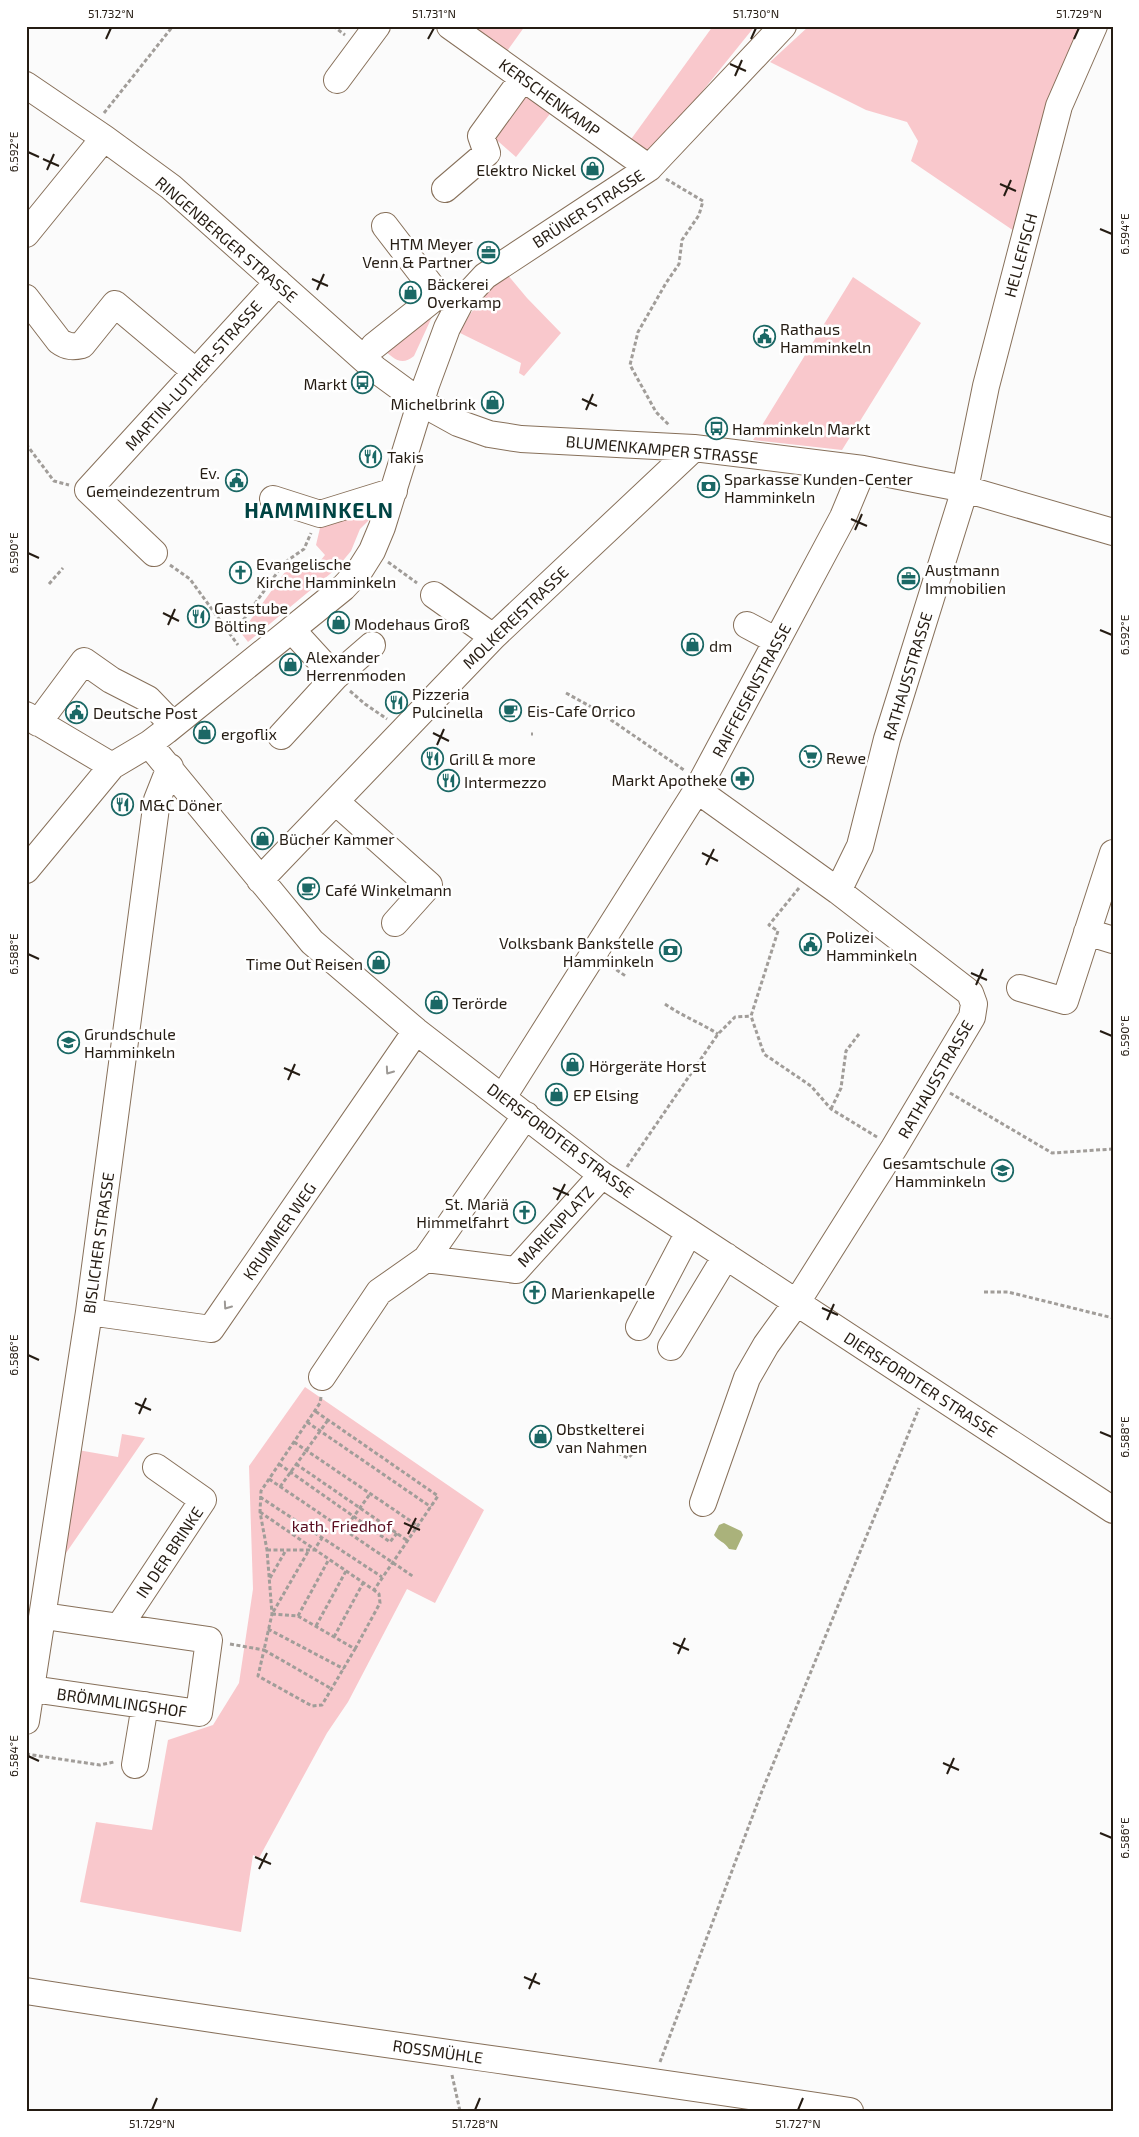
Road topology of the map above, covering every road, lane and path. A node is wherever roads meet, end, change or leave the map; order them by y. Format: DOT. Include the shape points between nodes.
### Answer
graph roads {
  1 [pos="173,26"];
  2 [pos="377,26"];
  3 [pos="450,26"];
  4 [pos="783,26"];
  5 [pos="1094,26"];
  6 [pos="523,78"];
  7 [pos="337,80"];
  8 [pos="26,86"];
  9 [pos="98,134"];
  10 [pos="649,168"];
  11 [pos="445,189"];
  12 [pos="385,226"];
  13 [pos="26,234"];
  14 [pos="278,282"];
  15 [pos="26,298"];
  16 [pos="449,299"];
  17 [pos="374,346"];
  18 [pos="196,372"];
  19 [pos="420,402"];
  20 [pos="26,444"];
  21 [pos="694,448"];
  22 [pos="864,469"];
  23 [pos="965,489"];
  24 [pos="88,490"];
  25 [pos="394,491"];
  26 [pos="273,499"];
  27 [pos="320,514"];
  28 [pos="1113,532"];
  29 [pos="372,551"];
  30 [pos="154,552"];
  31 [pos="63,568"];
  32 [pos="49,584"];
  33 [pos="434,595"];
  34 [pos="747,625"];
  35 [pos="292,630"];
  36 [pos="230,634"];
  37 [pos="492,637"];
  38 [pos="777,641"];
  39 [pos="372,645"];
  40 [pos="251,662"];
  41 [pos="335,677"];
  42 [pos="566,693"];
  43 [pos="32,719"];
  44 [pos="173,725"];
  45 [pos="404,730"];
  46 [pos="281,736"];
  47 [pos="149,744"];
  48 [pos="112,766"];
  49 [pos="170,767"];
  50 [pos="699,786"];
  51 [pos="336,802"];
  52 [pos="1113,853"];
  53 [pos="26,870"];
  54 [pos="812,872"];
  55 [pos="260,880"];
  56 [pos="838,891"];
  57 [pos="395,923"];
  58 [pos="1087,932"];
  59 [pos="1113,940"];
  60 [pos="1020,988"];
  61 [pos="665,1004"];
  62 [pos="751,1016"];
  63 [pos="416,1031"];
  64 [pos="718,1034"];
  65 [pos="859,1034"];
  66 [pos="932,1083"];
  67 [pos="503,1097"];
  68 [pos="831,1108"];
  69 [pos="526,1116"];
  70 [pos="894,1148"];
  71 [pos="1113,1149"];
  72 [pos="609,1180"];
  73 [pos="689,1232"];
  74 [pos="726,1256"];
  75 [pos="426,1259"];
  76 [pos="984,1292"];
  77 [pos="797,1302"];
  78 [pos="89,1312"];
  79 [pos="1113,1318"];
  80 [pos="639,1327"];
  81 [pos="671,1347"];
  82 [pos="322,1378"];
  83 [pos="927,1389"];
  84 [pos="315,1411"];
  85 [pos="328,1420"];
  86 [pos="308,1422"];
  87 [pos="320,1431"];
  88 [pos="294,1442"];
  89 [pos="644,1443"];
  90 [pos="306,1450"];
  91 [pos="618,1453"];
  92 [pos="279,1464"];
  93 [pos="296,1464"];
  94 [pos="156,1467"];
  95 [pos="290,1473"];
  96 [pos="269,1480"];
  97 [pos="280,1487"];
  98 [pos="370,1494"];
  99 [pos="260,1497"];
  100 [pos="703,1503"];
  101 [pos="431,1507"];
  102 [pos="360,1508"];
  103 [pos="1113,1510"];
  104 [pos="260,1512"];
  105 [pos="354,1517"];
  106 [pos="418,1526"];
  107 [pos="344,1530"];
  108 [pos="396,1533"];
  109 [pos="322,1538"];
  110 [pos="408,1541"];
  111 [pos="268,1550"];
  112 [pos="286,1550"];
  113 [pos="309,1550"];
  114 [pos="314,1550"];
  115 [pos="329,1559"];
  116 [pos="392,1563"];
  117 [pos="346,1571"];
  118 [pos="382,1577"];
  119 [pos="414,1577"];
  120 [pos="270,1579"];
  121 [pos="363,1582"];
  122 [pos="374,1590"];
  123 [pos="272,1614"];
  124 [pos="44,1616"];
  125 [pos="298,1616"];
  126 [pos="316,1626"];
  127 [pos="119,1627"];
  128 [pos="268,1629"];
  129 [pos="334,1637"];
  130 [pos="209,1640"];
  131 [pos="264,1650"];
  132 [pos="355,1650"];
  133 [pos="344,1669"];
  134 [pos="32,1689"];
  135 [pos="332,1689"];
  136 [pos="145,1705"];
  137 [pos="26,1719"];
  138 [pos="26,1754"];
  139 [pos="135,1766"];
  140 [pos="26,1991"];
  141 [pos="447,2052"];
  142 [pos="654,2081"];
  143 [pos="460,2111"];
  144 [pos="850,2111"];
  1 -- 9 [label="path"];
  2 -- 7 [label="street"];
  3 -- 6 [label="street, KERSCHENKAMP"];
  4 -- 10 [label="street, BRÜNER STRASSE"];
  5 -- 23 [label="street, HELLEFISCH" via="1059,106 986,386"];
  6 -- 10 [label="street, KERSCHENKAMP"];
  6 -- 11 [label="street" via="481,136 487,153"];
  8 -- 9 [label="street, RINGENBERGER STRASSE"];
  9 -- 13 [label="street"];
  9 -- 14 [label="street, RINGENBERGER STRASSE" via="171,187"];
  10 -- 16 [label="street, BRÜNER STRASSE"];
  10 -- 21 [label="path" via="703,201 699,215 682,240 679,264 638,332 630,365 656,412"];
  12 -- 16 [label="street"];
  14 -- 18 [label="street, MARTIN-LUTHER-STRASSE"];
  14 -- 19 [label="street, RINGENBERGER STRASSE" via="375,369"];
  15 -- 18 [label="street" via="66,346 82,345 115,304"];
  16 -- 17 [label="street"];
  16 -- 19 [label="street, BRÜNER STRASSE" via="447,328"];
  18 -- 24 [label="street, MARTIN-LUTHER-STRASSE"];
  19 -- 21 [label="street, BLUMENKAMPER STRASSE" via="489,434 520,439"];
  19 -- 25 [label="street, BRÜNER STRASSE"];
  20 -- 24 [label="path" via="54,481"];
  21 -- 22 [label="street, BLUMENKAMPER STRASSE"];
  21 -- 37 [label="street, MOLKEREISTRASSE"];
  22 -- 23 [label="street, BLUMENKAMPER STRASSE"];
  22 -- 38 [label="street, RAIFFEISENSTRASSE" via="843,517"];
  23 -- 28 [label="street, BLUMENKAMPER STRASSE"];
  23 -- 56 [label="street, RATHAUSSTRASSE" via="887,740 860,846"];
  24 -- 30 [label="street"];
  25 -- 27 [label="street"];
  25 -- 29 [label="street, BRÜNER STRASSE"];
  26 -- 27 [label="street"];
  27 -- 36 [label="path" via="304,549 284,563 244,620"];
  29 -- 33 [label="path"];
  29 -- 35 [label="street, BRÜNER STRASSE" via="343,588"];
  30 -- 36 [label="path" via="190,579"];
  31 -- 32 [label="path"];
  33 -- 37 [label="street"];
  34 -- 38 [label="street"];
  35 -- 40 [label="street, BRÜNER STRASSE"];
  35 -- 41 [label="street"];
  36 -- 40 [label="path"];
  37 -- 45 [label="street, MOLKEREISTRASSE"];
  38 -- 50 [label="street, RAIFFEISENSTRASSE"];
  39 -- 41 [label="street"];
  40 -- 44 [label="street, BRÜNER STRASSE"];
  41 -- 45 [label="path" via="365,704"];
  41 -- 46 [label="street"];
  42 -- 50 [label="path" via="594,709"];
  43 -- 44 [label="street" via="84,661 148,699"];
  43 -- 48 [label="street"];
  44 -- 47 [label="street, BRÜNER STRASSE"];
  45 -- 51 [label="street, MOLKEREISTRASSE"];
  47 -- 48 [label="street, BRÜNER STRASSE"];
  47 -- 49 [label="street, DIERSFORDTER STRASSE"];
  48 -- 53 [label="street, BRÜNER STRASSE"];
  49 -- 55 [label="street, DIERSFORDTER STRASSE"];
  49 -- 78 [label="street, BISLICHER STRASSE" via="157,800"];
  50 -- 54 [label="street, RATHAUSSTRASSE"];
  50 -- 67 [label="street, RAIFFEISENSTRASSE" via="605,926"];
  51 -- 55 [label="street, MOLKEREISTRASSE"];
  51 -- 57 [label="street" via="429,886"];
  52 -- 58 [label="street"];
  54 -- 56 [label="street, RATHAUSSTRASSE"];
  54 -- 62 [label="path" via="769,925 778,931"];
  55 -- 63 [label="street, DIERSFORDTER STRASSE" via="312,942"];
  56 -- 66 [label="street, RATHAUSSTRASSE" via="970,993 974,1004 972,1017"];
  58 -- 59 [label="street"];
  58 -- 60 [label="street" via="1065,1001"];
  61 -- 64 [label="path"];
  62 -- 64 [label="path" via="735,1017"];
  62 -- 68 [label="path" via="764,1054 812,1086"];
  63 -- 67 [label="street, DIERSFORDTER STRASSE"];
  63 -- 78 [label="street, KRUMMER WEG, one-way" via="211,1329"];
  64 -- 72 [label="path"];
  65 -- 68 [label="path" via="846,1051 841,1088"];
  66 -- 70 [label="street, RATHAUSSTRASSE"];
  66 -- 71 [label="path" via="1052,1154"];
  67 -- 69 [label="street, DIERSFORDTER STRASSE"];
  68 -- 70 [label="path"];
  69 -- 72 [label="street, DIERSFORDTER STRASSE"];
  69 -- 75 [label="street"];
  70 -- 77 [label="street, RATHAUSSTRASSE"];
  72 -- 73 [label="street, DIERSFORDTER STRASSE"];
  72 -- 75 [label="street, MARIENPLATZ" via="516,1270"];
  73 -- 74 [label="street, DIERSFORDTER STRASSE"];
  73 -- 80 [label="street"];
  74 -- 77 [label="street, DIERSFORDTER STRASSE"];
  74 -- 81 [label="street"];
  75 -- 82 [label="street" via="379,1292"];
  76 -- 79 [label="path" via="1008,1292"];
  77 -- 83 [label="street, DIERSFORDTER STRASSE"];
  77 -- 100 [label="street, RATHAUSSTRASSE" via="747,1378"];
  78 -- 124 [label="street, BISLICHER STRASSE" via="62,1476"];
  82 -- 84 [label="path" via="320,1403"];
  83 -- 103 [label="street, DIERSFORDTER STRASSE"];
  83 -- 142 [label="path" via="766,1782"];
  84 -- 85 [label="path"];
  84 -- 86 [label="path"];
  85 -- 87 [label="path"];
  85 -- 101 [label="path" via="438,1496"];
  86 -- 87 [label="path"];
  86 -- 88 [label="path"];
  87 -- 90 [label="path"];
  87 -- 101 [label="path"];
  88 -- 90 [label="path"];
  88 -- 92 [label="path"];
  89 -- 91 [label="path" via="628,1458"];
  90 -- 93 [label="path"];
  90 -- 98 [label="path"];
  92 -- 95 [label="path"];
  92 -- 96 [label="path"];
  93 -- 95 [label="path"];
  93 -- 102 [label="path"];
  94 -- 127 [label="street, IN DER BRINKE" via="203,1500"];
  95 -- 97 [label="path"];
  95 -- 105 [label="path"];
  96 -- 97 [label="path"];
  96 -- 99 [label="path"];
  97 -- 107 [label="path"];
  98 -- 102 [label="path"];
  98 -- 106 [label="path"];
  99 -- 104 [label="path"];
  99 -- 109 [label="path"];
  101 -- 106 [label="path"];
  102 -- 105 [label="path"];
  102 -- 108 [label="path"];
  104 -- 111 [label="path"];
  104 -- 114 [label="path"];
  105 -- 107 [label="path"];
  105 -- 108 [label="path" via="390,1542"];
  106 -- 110 [label="path"];
  107 -- 116 [label="path"];
  108 -- 110 [label="path"];
  109 -- 114 [label="path"];
  109 -- 118 [label="path"];
  110 -- 116 [label="path"];
  111 -- 112 [label="path"];
  111 -- 120 [label="path"];
  112 -- 113 [label="path"];
  112 -- 120 [label="path"];
  113 -- 114 [label="path"];
  113 -- 123 [label="path"];
  114 -- 115 [label="path"];
  115 -- 117 [label="path"];
  115 -- 125 [label="path"];
  116 -- 118 [label="path"];
  116 -- 119 [label="path"];
  117 -- 121 [label="path"];
  117 -- 126 [label="path"];
  118 -- 122 [label="path"];
  120 -- 123 [label="path"];
  121 -- 122 [label="path"];
  121 -- 129 [label="path"];
  122 -- 132 [label="path" via="379,1594 380,1603"];
  123 -- 125 [label="path"];
  123 -- 128 [label="path"];
  124 -- 127 [label="street"];
  124 -- 134 [label="street, BISLICHER STRASSE"];
  125 -- 126 [label="path"];
  126 -- 129 [label="path"];
  127 -- 130 [label="street"];
  128 -- 131 [label="path"];
  128 -- 133 [label="path"];
  129 -- 132 [label="path"];
  130 -- 131 [label="path"];
  130 -- 136 [label="street, BRÖMMLINGSHOF" via="199,1713"];
  131 -- 135 [label="path"];
  131 -- 135 [label="path" via="258,1676 312,1706 322,1705"];
  132 -- 133 [label="path"];
  133 -- 135 [label="path"];
  134 -- 136 [label="street, BRÖMMLINGSHOF"];
  134 -- 137 [label="street, BISLICHER STRASSE"];
  136 -- 139 [label="street"];
  138 -- 139 [label="path" via="100,1765 112,1762"];
  140 -- 141 [label="street, ROSSMÜHLE"];
  141 -- 142 [label="street, ROSSMÜHLE"];
  141 -- 143 [label="path"];
  142 -- 144 [label="street, ROSSMÜHLE"];
}
